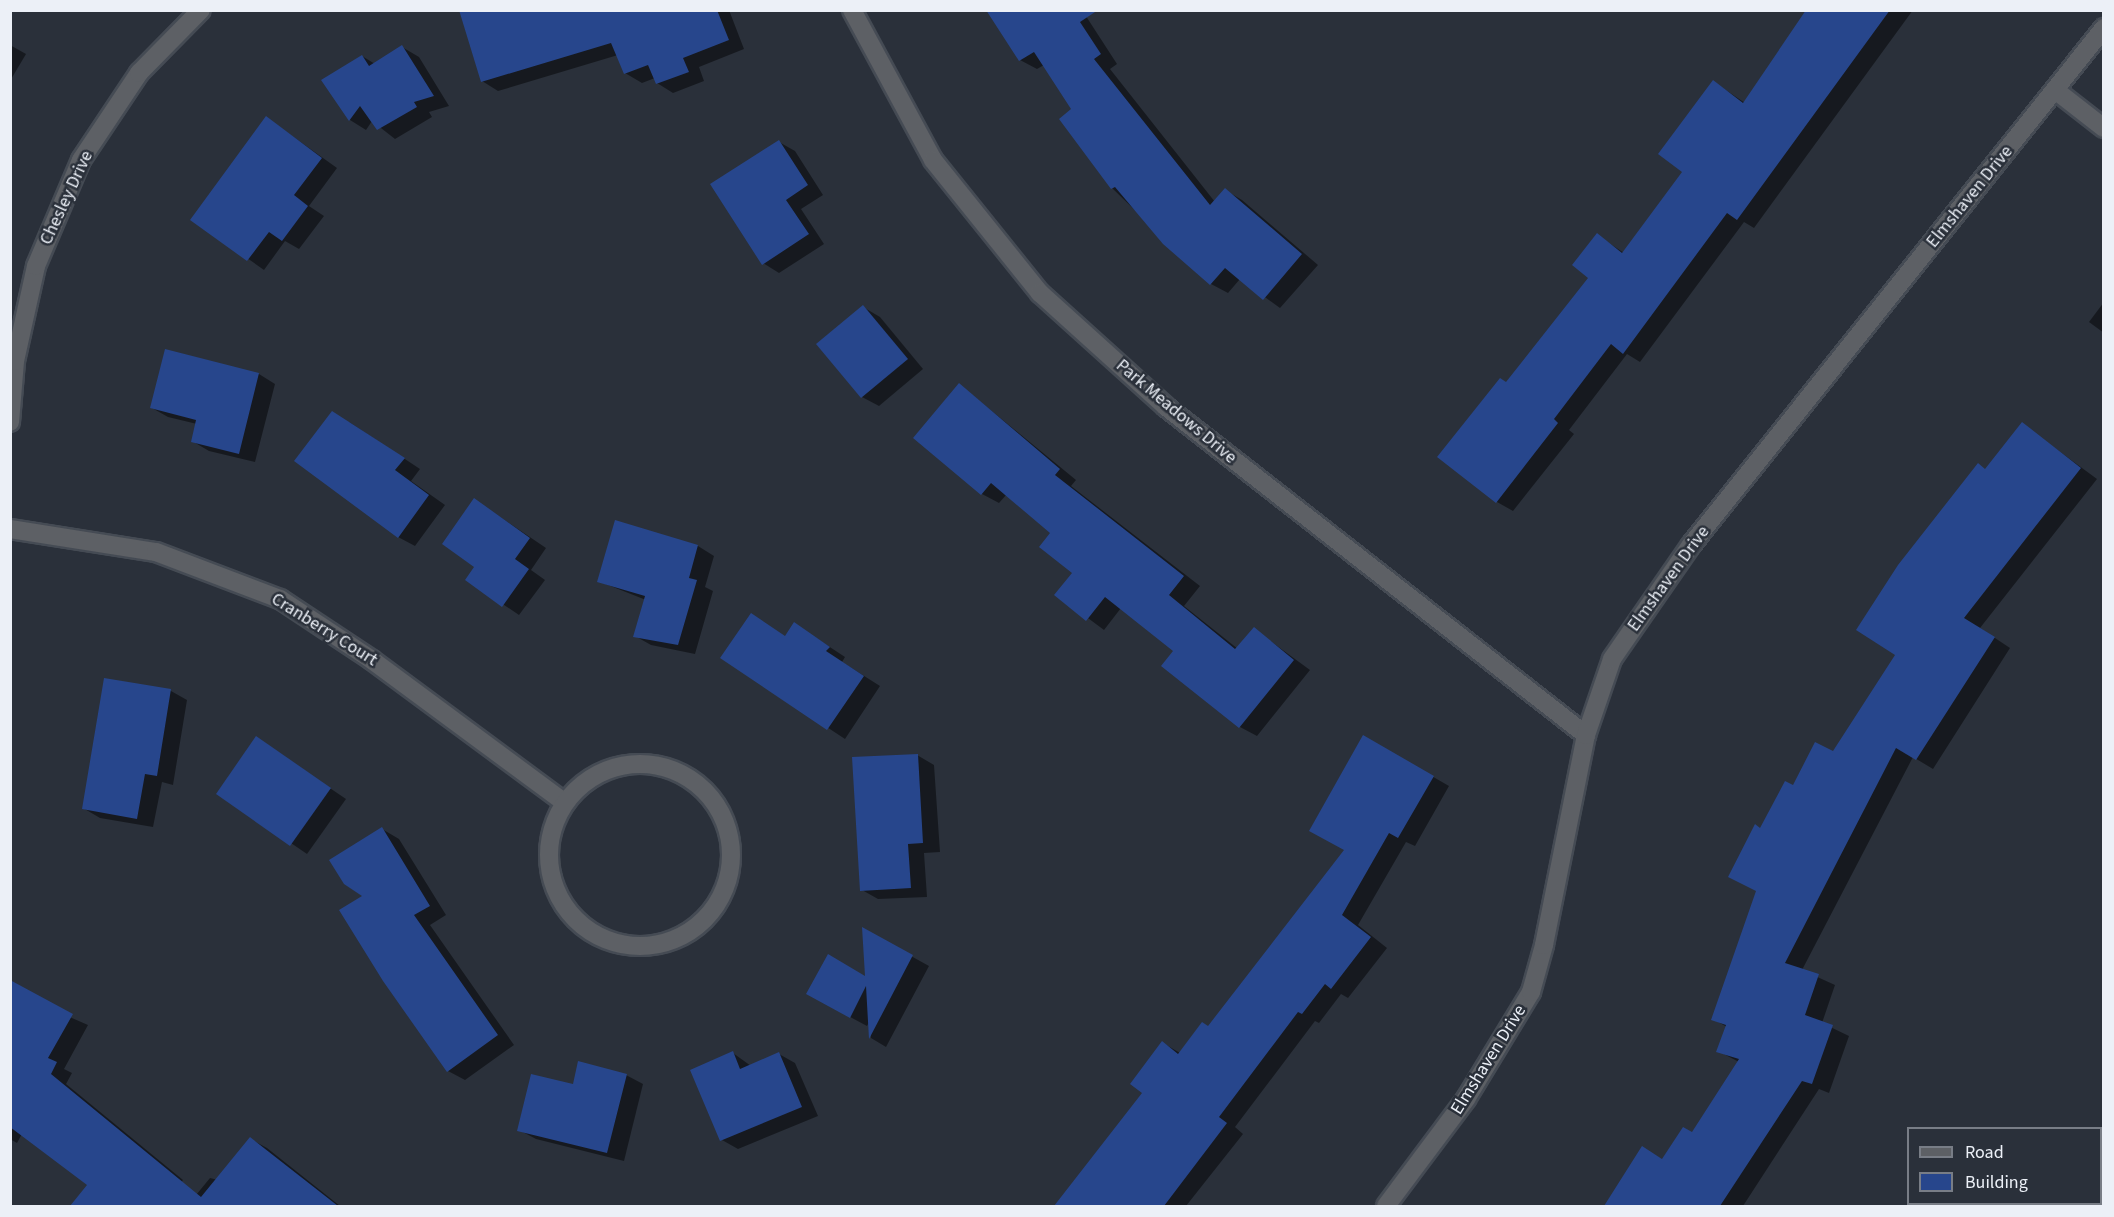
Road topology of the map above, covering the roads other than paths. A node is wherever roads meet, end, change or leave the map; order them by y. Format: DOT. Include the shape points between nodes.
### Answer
graph roads {
  1 [pos="201,10"];
  2 [pos="852,10"];
  3 [pos="2103,28"];
  4 [pos="2055,90"];
  5 [pos="2103,128"];
  6 [pos="10,422"];
  7 [pos="10,529"];
  8 [pos="1586,735"];
  9 [pos="565,803"];
  10 [pos="1386,1206"];
  1 -- 6 [label="street, Chesley Drive" via="139,73 81,160 36,266 15,361"];
  2 -- 8 [label="street, Park Meadows Drive" via="933,160 1040,293 1166,407"];
  3 -- 4 [label="street, Elmshaven Drive"];
  4 -- 5 [label="street"];
  4 -- 8 [label="street, Elmshaven Drive" via="1692,545 1612,659"];
  7 -- 9 [label="street, Cranberry Court" via="156,552 280,599 372,660"];
  8 -- 10 [label="street, Elmshaven Drive" via="1531,992 1466,1099"];
  9 -- 9 [label="street" via="552,831 549,861 556,891 572,916 596,935 625,945 655,945 684,935 708,917 724,892 732,863 729,833 697,783 671,769 641,764 612,768 594,777"];
}
